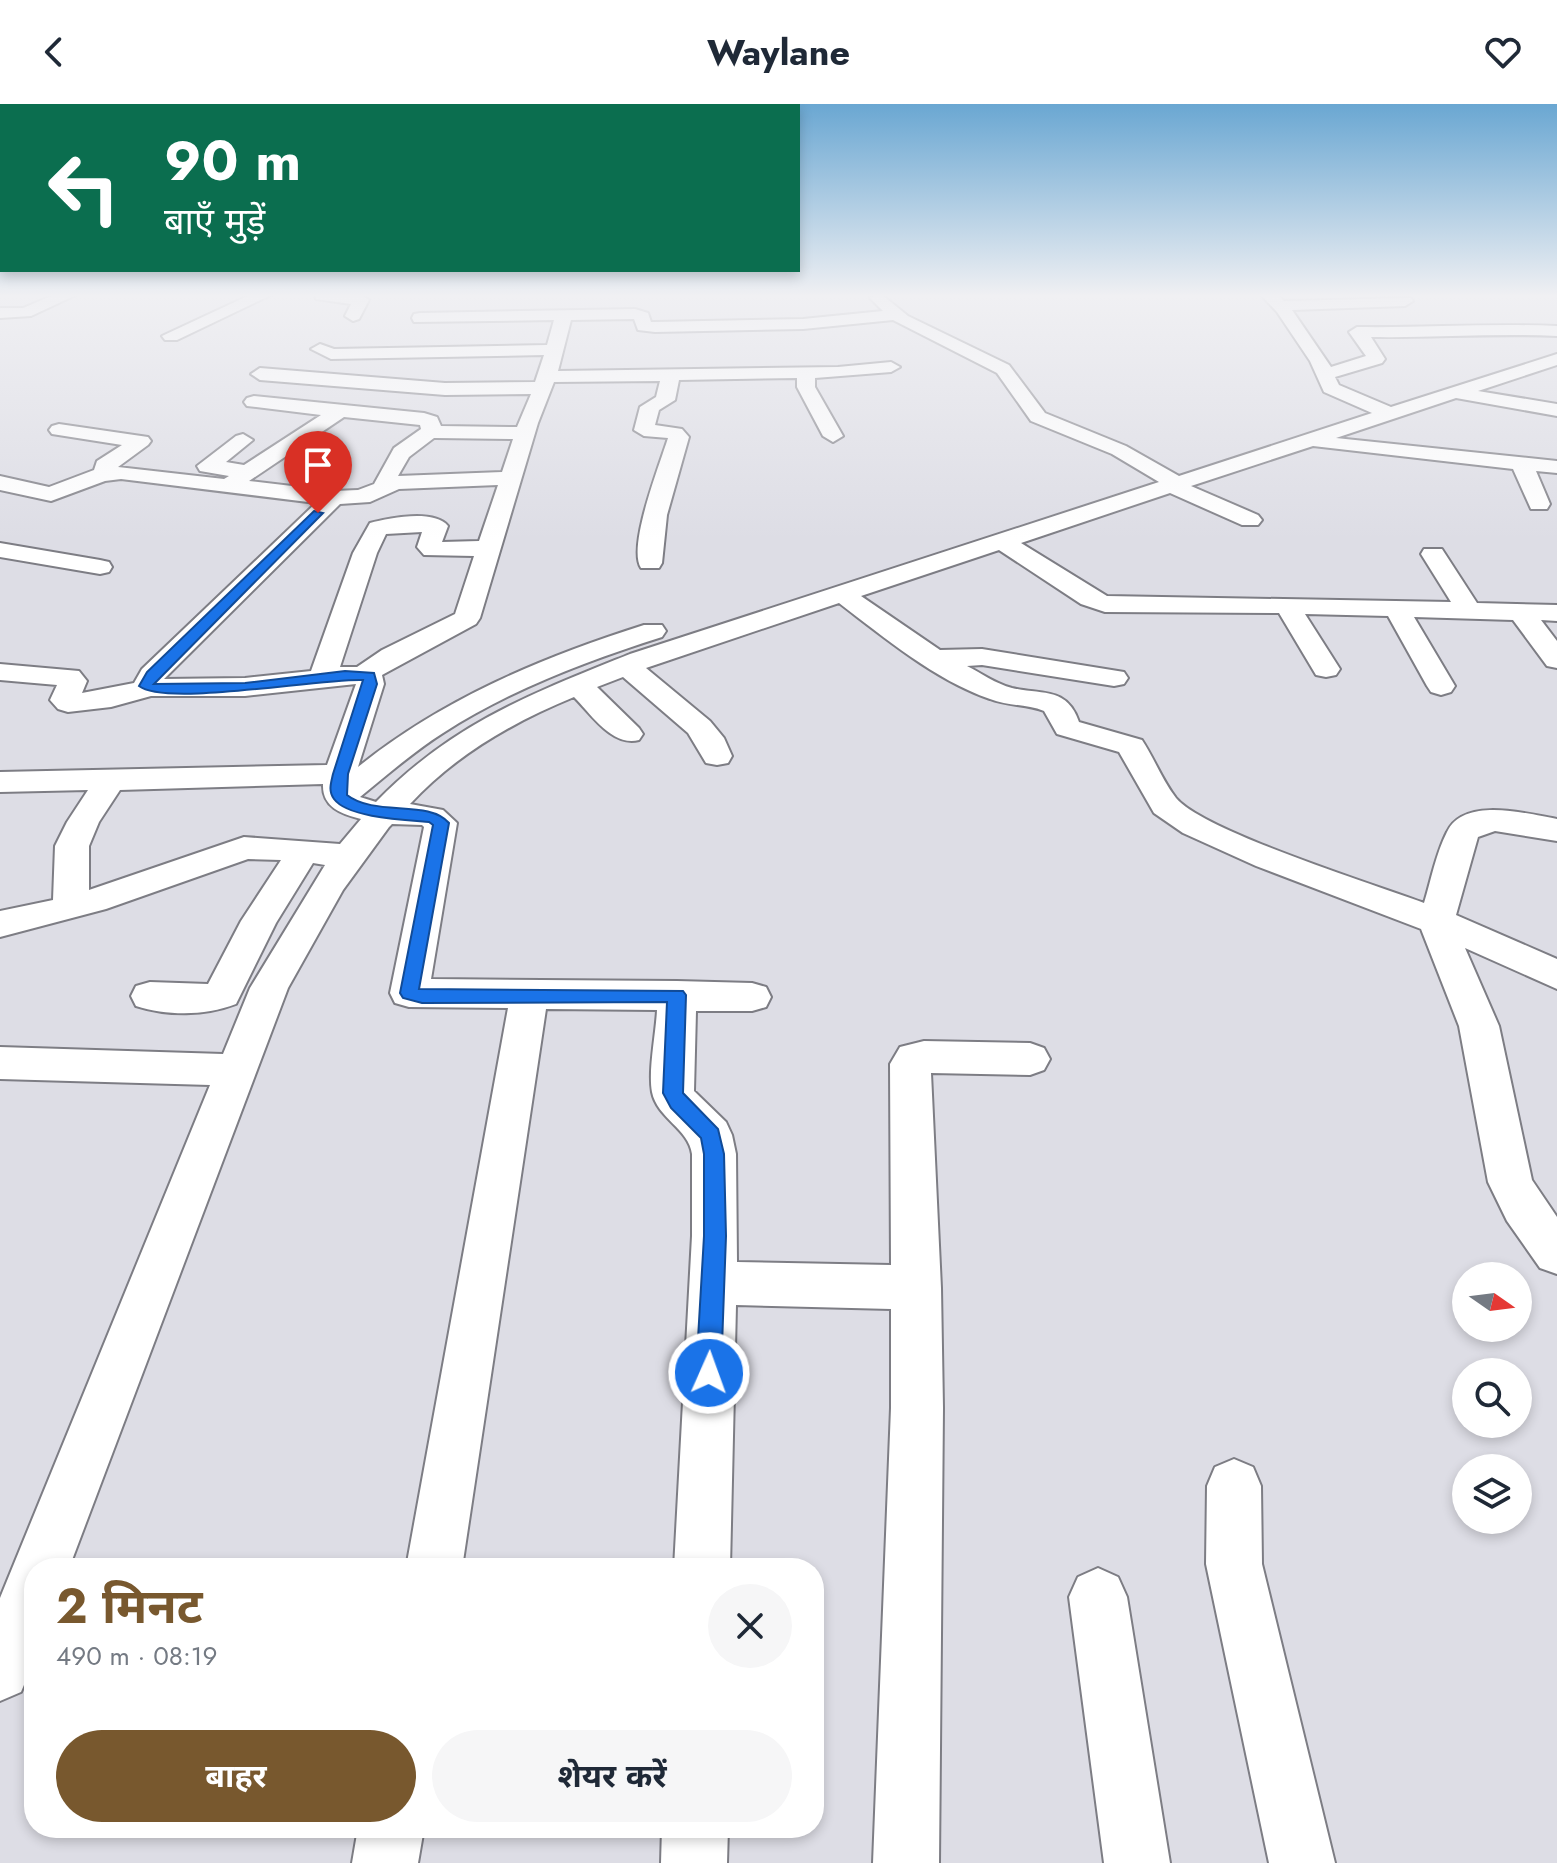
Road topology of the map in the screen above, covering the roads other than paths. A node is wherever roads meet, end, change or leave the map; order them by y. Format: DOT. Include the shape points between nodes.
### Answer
graph roads {
  1 [pos="286,376"];
  2 [pos="512,376"];
  3 [pos="545,376"];
  4 [pos="671,376"];
  5 [pos="806,376"];
  6 [pos="870,376"];
  7 [pos="1008,376"];
  8 [pos="1325,376"];
  9 [pos="1505,376"];
  10 [pos="880,387"];
  11 [pos="1454,393"];
  12 [pos="254,402"];
  13 [pos="341,410"];
  14 [pos="1381,410"];
  15 [pos="1557,410"];
  16 [pos="59,430"];
  17 [pos="432,431"];
  18 [pos="525,433"];
  19 [pos="833,436"];
  20 [pos="1297,436"];
  21 [pos="243,440"];
  22 [pos="1522,464"];
  23 [pos="1557,467"];
  24 [pos="248,472"];
  25 [pos="104,474"];
  26 [pos="511,478"];
  27 [pos="1170,481"];
  28 [pos="0,483"];
  29 [pos="384,486"];
  30 [pos="226,487"];
  31 [pos="35,493"];
  32 [pos="334,498"];
  33 [pos="1539,504"];
  34 [pos="0,508"];
  35 [pos="1250,520"];
  36 [pos="1003,542"];
  37 [pos="489,548"];
  38 [pos="0,550"];
  39 [pos="1433,554"];
  40 [pos="650,563"];
  41 [pos="100,567"];
  42 [pos="848,582"];
  43 [pos="1287,605"];
  44 [pos="1396,608"];
  45 [pos="1469,610"];
  46 [pos="1521,612"];
  47 [pos="1557,613"];
  48 [pos="935,658"];
  49 [pos="1557,660"];
  50 [pos="627,666"];
  51 [pos="1326,669"];
  52 [pos="0,672"];
  53 [pos="365,674"];
  54 [pos="322,678"];
  55 [pos="1114,678"];
  56 [pos="578,685"];
  57 [pos="1441,686"];
  58 [pos="147,688"];
  59 [pos="628,734"];
  60 [pos="717,756"];
  61 [pos="111,780"];
  62 [pos="0,782"];
  63 [pos="359,800"];
  64 [pos="1557,830"];
  65 [pos="325,854"];
  66 [pos="71,906"];
  67 [pos="1436,921"];
  68 [pos="0,924"];
  69 [pos="1557,975"];
  70 [pos="677,995"];
  71 [pos="150,996"];
  72 [pos="529,996"];
  73 [pos="752,997"];
  74 [pos="1030,1059"];
  75 [pos="5,1070"];
  76 [pos="221,1070"];
  77 [pos="1557,1253"];
  78 [pos="711,1283"];
  79 [pos="917,1288"];
  80 [pos="1234,1486"];
  81 [pos="45,1558"];
  82 [pos="436,1558"];
  83 [pos="702,1558"];
  84 [pos="1098,1597"];
  85 [pos="24,1610"];
  86 [pos="0,1671"];
  87 [pos="389,1838"];
  88 [pos="695,1838"];
  89 [pos="385,1863"];
  90 [pos="694,1863"];
  91 [pos="906,1863"];
  92 [pos="1137,1863"];
  93 [pos="1302,1863"];
  1 -- 2 [label="street" via="445,389"];
  3 -- 18 [label="street"];
  4 -- 40 [label="street" via="665,400 650,407 644,430 679,437 650,541"];
  5 -- 19 [label="street" via="806,387"];
  6 -- 10 [label="street"];
  7 -- 27 [label="street" via="1038,417 1119,450"];
  8 -- 14 [label="street" via="1331,388"];
  9 -- 11 [label="street"];
  11 -- 14 [label="street"];
  11 -- 15 [label="street"];
  12 -- 13 [label="street"];
  13 -- 17 [label="street" via="428,420"];
  13 -- 24 [label="street"];
  14 -- 20 [label="street"];
  16 -- 25 [label="street" via="141,441 105,466"];
  17 -- 18 [label="street"];
  17 -- 29 [label="street" via="415,438"];
  18 -- 26 [label="street"];
  20 -- 22 [label="street" via="1422,461"];
  20 -- 27 [label="street"];
  21 -- 24 [label="street" via="208,466"];
  22 -- 23 [label="street"];
  22 -- 33 [label="street"];
  24 -- 30 [label="street"];
  25 -- 30 [label="street"];
  25 -- 31 [label="street" via="51,494"];
  26 -- 29 [label="street"];
  26 -- 37 [label="street"];
  27 -- 35 [label="street"];
  27 -- 36 [label="street"];
  28 -- 31 [label="street"];
  29 -- 32 [label="street" via="362,497"];
  30 -- 32 [label="street"];
  31 -- 34 [label="street"];
  32 -- 58 [label="street" via="152,675"];
  36 -- 42 [label="street"];
  36 -- 43 [label="street" via="1105,604"];
  37 -- 53 [label="street" via="464,622"];
  37 -- 54 [label="street" via="430,549 436,526 431,524 378,528"];
  38 -- 41 [label="street"];
  39 -- 45 [label="street"];
  42 -- 48 [label="street"];
  42 -- 50 [label="street"];
  42 -- 63 [label="street" via="584,653 435,725"];
  43 -- 44 [label="street"];
  43 -- 51 [label="street"];
  44 -- 45 [label="street"];
  44 -- 57 [label="street"];
  45 -- 46 [label="street"];
  46 -- 47 [label="street"];
  46 -- 49 [label="street"];
  48 -- 55 [label="street" via="982,657"];
  48 -- 67 [label="street" via="1000,694 1059,706 1068,728 1131,746 1165,806 1195,826"];
  50 -- 56 [label="street"];
  50 -- 60 [label="street" via="699,727"];
  52 -- 58 [label="street" via="69,677 73,681 64,700 68,703"];
  53 -- 54 [label="street"];
  53 -- 63 [label="street" via="371,678"];
  54 -- 58 [label="street" via="245,687"];
  56 -- 59 [label="street"];
  56 -- 63 [label="street" via="470,737 414,781"];
  61 -- 62 [label="street"];
  61 -- 63 [label="street"];
  61 -- 66 [label="street" via="72,846"];
  63 -- 65 [label="street"];
  63 -- 72 [label="street" via="441,823 409,993"];
  64 -- 67 [label="street" via="1491,820 1471,824 1463,832"];
  65 -- 66 [label="street" via="244,848"];
  65 -- 71 [label="street" via="259,921 222,994 209,999"];
  65 -- 76 [label="street" via="312,906"];
  66 -- 68 [label="street"];
  67 -- 69 [label="street"];
  67 -- 77 [label="street" via="1479,1026 1510,1182"];
  70 -- 72 [label="street"];
  70 -- 73 [label="street"];
  70 -- 78 [label="street" via="673,1093 711,1135 714,1154"];
  72 -- 82 [label="street"];
  74 -- 79 [label="street" via="924,1057 910,1064"];
  75 -- 76 [label="street"];
  76 -- 81 [label="street"];
  78 -- 79 [label="street"];
  78 -- 83 [label="street"];
  79 -- 91 [label="street"];
  80 -- 93 [label="street" via="1234,1564"];
  84 -- 92 [label="street"];
  85 -- 86 [label="street"];
  87 -- 89 [label="street"];
  88 -- 90 [label="street"];
}
